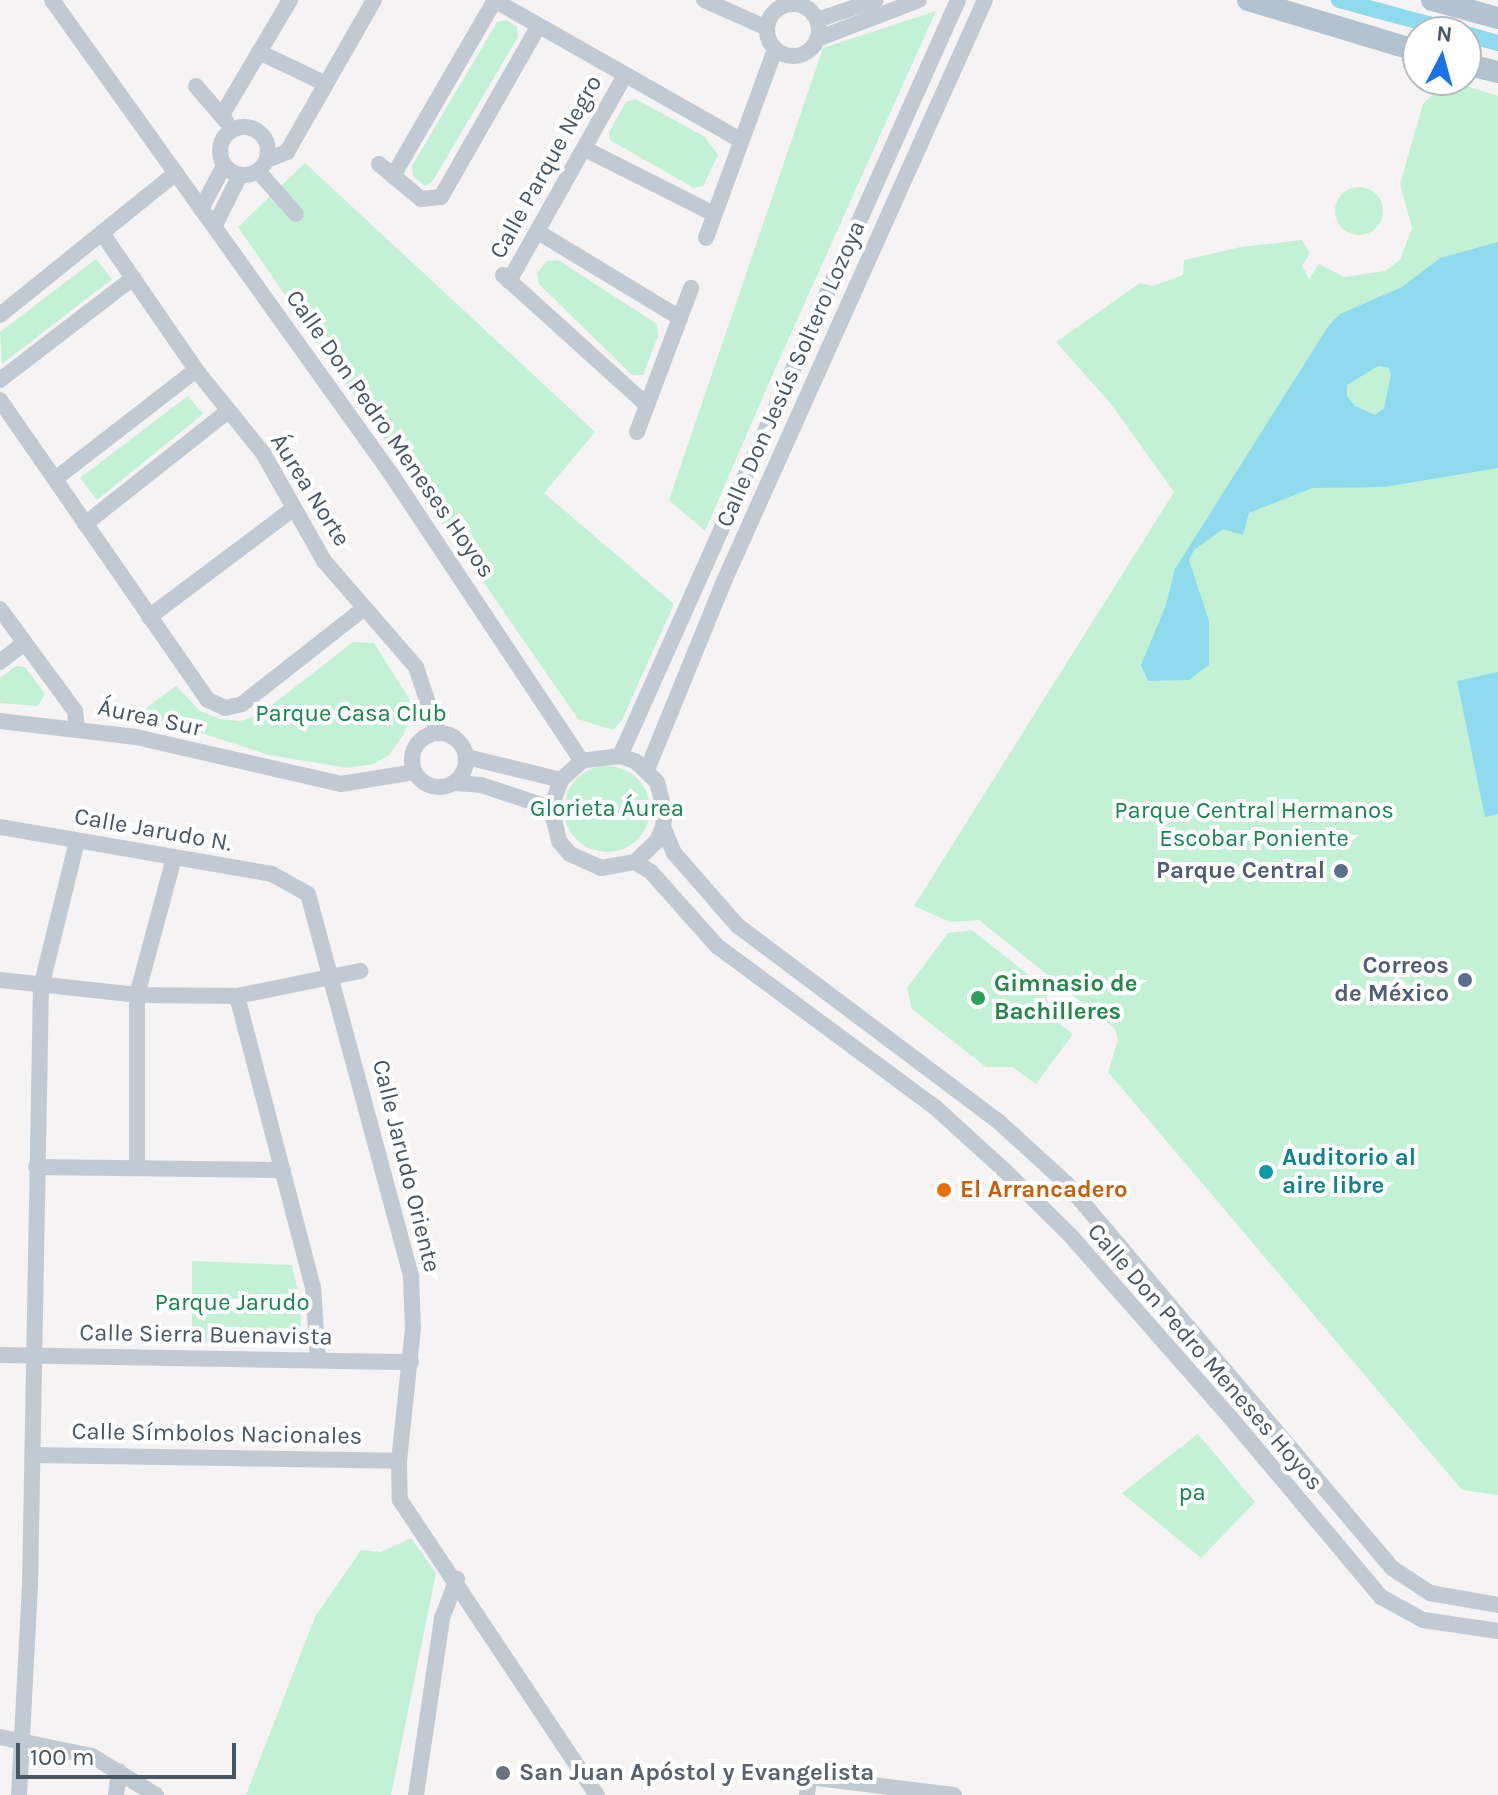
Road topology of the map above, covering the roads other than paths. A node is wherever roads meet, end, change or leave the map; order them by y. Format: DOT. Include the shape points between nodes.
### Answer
graph roads {
  1 [pos="52,0"];
  2 [pos="290,0"];
  3 [pos="374,0"];
  4 [pos="495,0"];
  5 [pos="704,0"];
  6 [pos="876,0"];
  7 [pos="985,0"];
  8 [pos="1248,0"];
  9 [pos="1432,0"];
  10 [pos="909,1"];
  11 [pos="955,1"];
  12 [pos="1498,18"];
  13 [pos="817,20"];
  14 [pos="538,27"];
  15 [pos="767,28"];
  16 [pos="817,39"];
  17 [pos="1402,46"];
  18 [pos="775,49"];
  19 [pos="259,52"];
  20 [pos="624,77"];
  21 [pos="326,84"];
  22 [pos="196,86"];
  23 [pos="227,122"];
  24 [pos="740,140"];
  25 [pos="585,149"];
  26 [pos="379,164"];
  27 [pos="224,166"];
  28 [pos="263,166"];
  29 [pos="176,173"];
  30 [pos="240,175"];
  31 [pos="393,176"];
  32 [pos="201,209"];
  33 [pos="712,213"];
  34 [pos="296,214"];
  35 [pos="215,225"];
  36 [pos="538,232"];
  37 [pos="104,236"];
  38 [pos="706,238"];
  39 [pos="133,278"];
  40 [pos="691,288"];
  41 [pos="0,315"];
  42 [pos="680,318"];
  43 [pos="196,370"];
  44 [pos="0,380"];
  45 [pos="0,400"];
  46 [pos="647,405"];
  47 [pos="228,411"];
  48 [pos="637,432"];
  49 [pos="55,479"];
  50 [pos="293,509"];
  51 [pos="85,524"];
  52 [pos="0,609"];
  53 [pos="363,609"];
  54 [pos="149,617"];
  55 [pos="23,644"];
  56 [pos="0,662"];
  57 [pos="0,721"];
  58 [pos="77,728"];
  59 [pos="438,733"];
  60 [pos="620,756"];
  61 [pos="467,757"];
  62 [pos="582,761"];
  63 [pos="647,770"];
  64 [pos="414,772"];
  65 [pos="524,772"];
  66 [pos="561,780"];
  67 [pos="454,783"];
  68 [pos="518,796"];
  69 [pos="551,808"];
  70 [pos="0,827"];
  71 [pos="663,827"];
  72 [pos="77,841"];
  73 [pos="174,858"];
  74 [pos="635,862"];
  75 [pos="297,884"];
  76 [pos="360,971"];
  77 [pos="333,979"];
  78 [pos="0,980"];
  79 [pos="41,987"];
  80 [pos="137,995"];
  81 [pos="237,996"];
  82 [pos="36,1167"];
  83 [pos="137,1167"];
  84 [pos="283,1170"];
  85 [pos="1137,1268"];
  86 [pos="1114,1287"];
  87 [pos="0,1355"];
  88 [pos="35,1356"];
  89 [pos="318,1360"];
  90 [pos="411,1362"];
  91 [pos="34,1455"];
  92 [pos="399,1461"];
  93 [pos="457,1579"];
  94 [pos="1498,1605"];
  95 [pos="1498,1631"];
  96 [pos="0,1737"];
  97 [pos="24,1739"];
  98 [pos="119,1771"];
  99 [pos="854,1789"];
  100 [pos="19,1795"];
  101 [pos="116,1795"];
  102 [pos="156,1795"];
  103 [pos="416,1795"];
  104 [pos="597,1795"];
  105 [pos="807,1795"];
  106 [pos="954,1795"];
  1 -- 29 [label="street, Calle Don Pedro Meneses Hoyos"];
  2 -- 19 [label="street"];
  3 -- 21 [label="street"];
  4 -- 14 [label="street"];
  4 -- 31 [label="street"];
  5 -- 15 [label="street"];
  6 -- 13 [label="street"];
  7 -- 63 [label="street, Calle Don Jesús Soltero Lozoya" via="725,579"];
  8 -- 17 [label="main road"];
  9 -- 12 [label="main road"];
  10 -- 16 [label="street"];
  11 -- 60 [label="street, Calle Don Jesús Soltero Lozoya"];
  13 -- 15 [label="street" via="805,7 789,4 773,12"];
  13 -- 16 [label="street"];
  14 -- 20 [label="street"];
  14 -- 31 [label="street" via="441,197 421,199"];
  15 -- 18 [label="street"];
  16 -- 18 [label="street" via="799,56"];
  18 -- 24 [label="street"];
  19 -- 21 [label="street"];
  19 -- 23 [label="street"];
  20 -- 24 [label="street"];
  20 -- 25 [label="street, Calle Parque Negro"];
  21 -- 28 [label="street" via="287,152"];
  22 -- 23 [label="street"];
  23 -- 27 [label="street" via="220,146"];
  23 -- 28 [label="street" via="262,134 268,146"];
  24 -- 33 [label="street"];
  25 -- 33 [label="street"];
  25 -- 36 [label="street, Calle Parque Negro"];
  26 -- 31 [label="street"];
  27 -- 30 [label="street"];
  27 -- 32 [label="street"];
  28 -- 30 [label="street"];
  28 -- 34 [label="street"];
  29 -- 32 [label="street, Calle Don Pedro Meneses Hoyos"];
  29 -- 37 [label="street"];
  30 -- 35 [label="street"];
  32 -- 35 [label="street, Calle Don Pedro Meneses Hoyos"];
  33 -- 38 [label="street"];
  35 -- 62 [label="street, Calle Don Pedro Meneses Hoyos" via="399,486"];
  36 -- 42 [label="street"];
  36 -- 46 [label="street, Calle Parque Negro" via="506,278"];
  37 -- 39 [label="street, Áurea Norte"];
  37 -- 41 [label="street"];
  39 -- 43 [label="street, Áurea Norte"];
  39 -- 44 [label="street"];
  40 -- 42 [label="street"];
  42 -- 46 [label="street"];
  43 -- 47 [label="street, Áurea Norte"];
  43 -- 49 [label="street"];
  45 -- 49 [label="street"];
  46 -- 48 [label="street"];
  47 -- 50 [label="street, Áurea Norte" via="263,453"];
  47 -- 51 [label="street"];
  49 -- 51 [label="street"];
  50 -- 53 [label="street, Áurea Norte"];
  50 -- 54 [label="street"];
  51 -- 54 [label="street"];
  52 -- 55 [label="street"];
  53 -- 54 [label="street" via="242,704 225,708 208,700"];
  53 -- 59 [label="street, Áurea Norte" via="416,667"];
  55 -- 56 [label="street"];
  55 -- 58 [label="street" via="75,711"];
  57 -- 58 [label="street, Áurea Sur"];
  58 -- 64 [label="street, Áurea Sur" via="341,784"];
  59 -- 61 [label="street" via="457,739"];
  59 -- 64 [label="street" via="415,746"];
  60 -- 62 [label="street"];
  60 -- 63 [label="street"];
  61 -- 65 [label="street"];
  61 -- 67 [label="street" via="464,772"];
  62 -- 66 [label="street"];
  63 -- 71 [label="street, Calle Don Pedro Meneses Hoyos" via="663,796"];
  64 -- 67 [label="street" via="432,787"];
  65 -- 66 [label="street"];
  65 -- 68 [label="street"];
  66 -- 69 [label="street"];
  67 -- 68 [label="street"];
  68 -- 69 [label="street"];
  69 -- 74 [label="street" via="559,841 585,863 618,867"];
  70 -- 72 [label="street, Calle Jarudo N."];
  71 -- 74 [label="street" via="657,841"];
  71 -- 85 [label="street, Calle Don Pedro Meneses Hoyos" via="674,853 738,926 845,1001 1030,1147"];
  72 -- 73 [label="street, Calle Jarudo N."];
  72 -- 79 [label="street"];
  73 -- 75 [label="street, Calle Jarudo N." via="272,874"];
  73 -- 80 [label="street"];
  74 -- 86 [label="street, Calle Don Pedro Meneses Hoyos" via="651,872 738,963 936,1108 1032,1195"];
  75 -- 77 [label="street, Calle Jarudo Oriente" via="316,910"];
  76 -- 77 [label="street"];
  77 -- 81 [label="street"];
  77 -- 90 [label="street, Calle Jarudo Oriente" via="411,1277"];
  78 -- 79 [label="street"];
  79 -- 80 [label="street"];
  79 -- 82 [label="street"];
  80 -- 81 [label="street"];
  80 -- 83 [label="street"];
  81 -- 84 [label="street"];
  82 -- 83 [label="street"];
  82 -- 88 [label="street"];
  83 -- 84 [label="street"];
  84 -- 89 [label="street" via="313,1287"];
  85 -- 86 [label="street"];
  85 -- 94 [label="street, Calle Don Pedro Meneses Hoyos" via="1392,1568 1430,1593"];
  86 -- 95 [label="street, Calle Don Pedro Meneses Hoyos" via="1381,1597 1423,1620"];
  87 -- 88 [label="street, Calle Sierra Buenavista"];
  88 -- 89 [label="street, Calle Sierra Buenavista"];
  88 -- 91 [label="street"];
  89 -- 90 [label="street, Calle Sierra Buenavista"];
  90 -- 92 [label="street, Calle Jarudo Oriente"];
  91 -- 92 [label="street, Calle Símbolos Nacionales"];
  91 -- 97 [label="street"];
  92 -- 93 [label="street, Calle Jarudo Oriente" via="400,1500"];
  93 -- 103 [label="street" via="442,1618"];
  93 -- 104 [label="street, Calle Jarudo Oriente"];
  96 -- 97 [label="street"];
  97 -- 98 [label="street" via="92,1756"];
  97 -- 100 [label="street"];
  98 -- 101 [label="street"];
  98 -- 102 [label="street"];
  99 -- 105 [label="street" via="809,1777"];
  99 -- 106 [label="street"];
}
